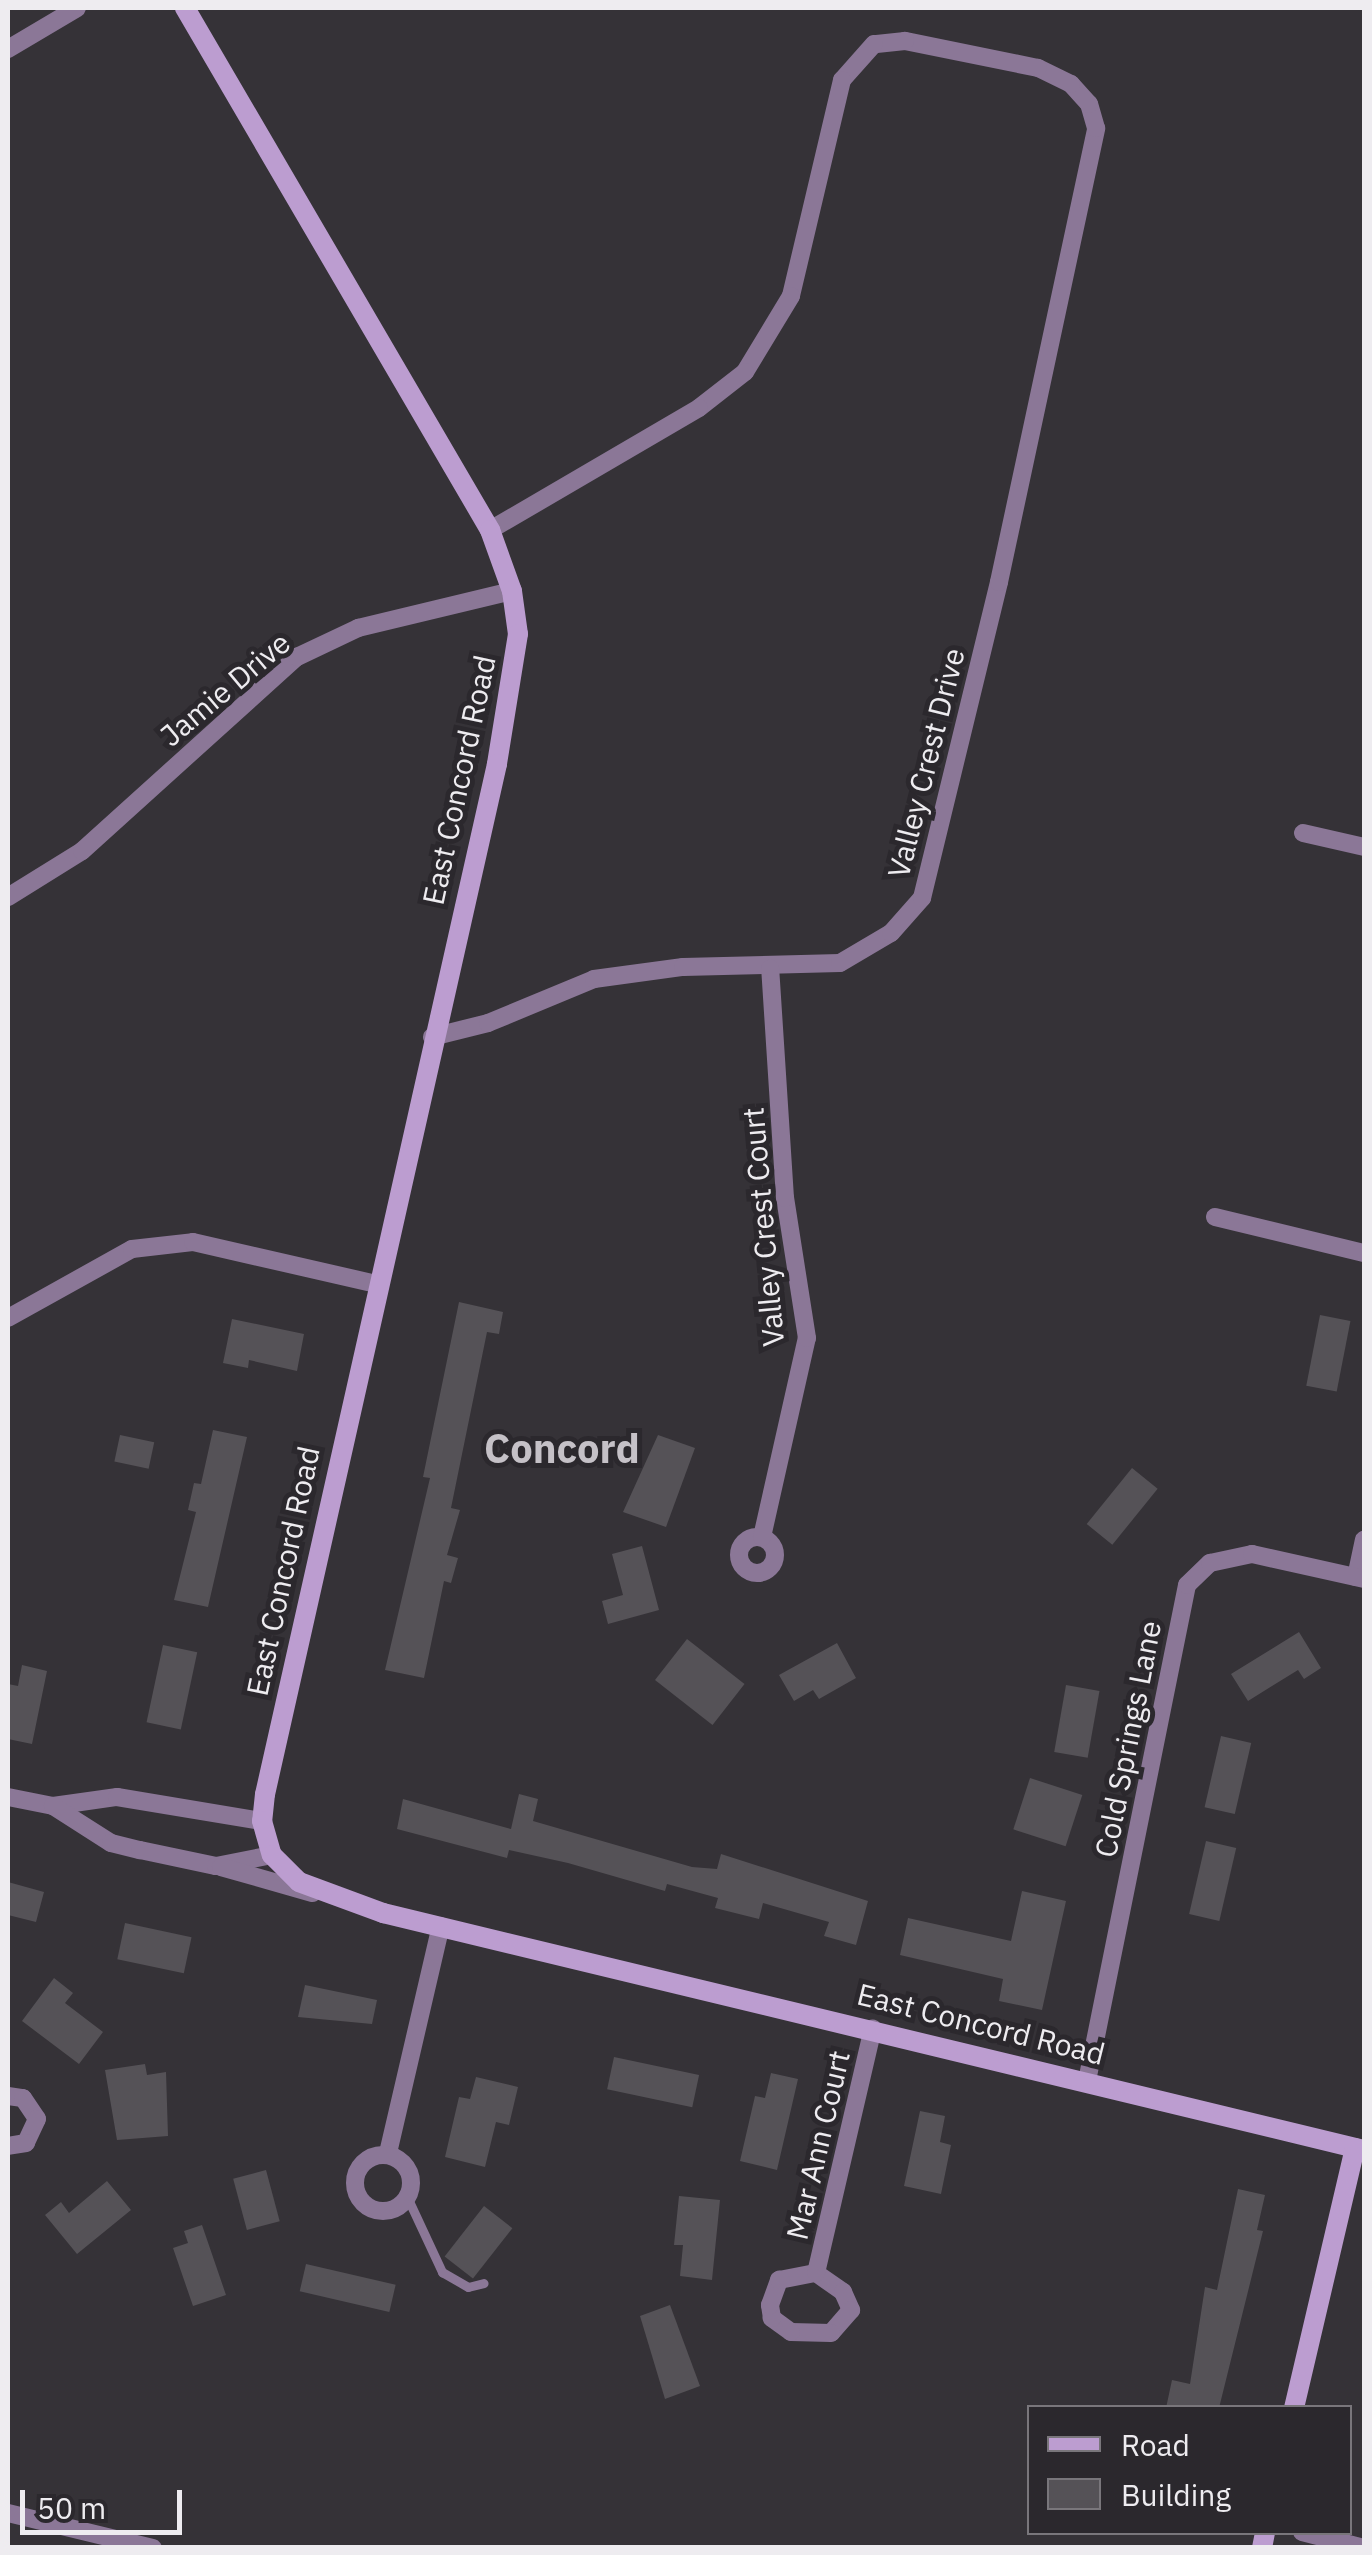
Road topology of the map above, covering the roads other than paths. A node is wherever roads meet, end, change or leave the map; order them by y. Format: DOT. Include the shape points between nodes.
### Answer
graph roads {
  1 [pos="77,8"];
  2 [pos="186,8"];
  3 [pos="8,49"];
  4 [pos="490,530"];
  5 [pos="512,591"];
  6 [pos="1304,834"];
  7 [pos="1364,847"];
  8 [pos="8,897"];
  9 [pos="770,968"];
  10 [pos="432,1038"];
  11 [pos="1215,1218"];
  12 [pos="1364,1253"];
  13 [pos="376,1284"];
  14 [pos="8,1318"];
  15 [pos="762,1537"];
  16 [pos="1364,1540"];
  17 [pos="1360,1578"];
  18 [pos="8,1797"];
  19 [pos="53,1806"];
  20 [pos="262,1820"];
  21 [pos="272,1855"];
  22 [pos="216,1866"];
  23 [pos="334,1899"];
  24 [pos="441,1926"];
  25 [pos="874,2029"];
  26 [pos="1087,2081"];
  27 [pos="8,2096"];
  28 [pos="8,2146"];
  29 [pos="1360,2149"];
  30 [pos="388,2153"];
  31 [pos="408,2199"];
  32 [pos="816,2273"];
  33 [pos="484,2283"];
  34 [pos="1295,2405"];
  35 [pos="8,2513"];
  36 [pos="1314,2535"];
  37 [pos="116,2544"];
  38 [pos="152,2548"];
  39 [pos="1364,2548"];
  1 -- 3 [label="street"];
  2 -- 4 [label="street, East Concord Road"];
  4 -- 5 [label="street, East Concord Road"];
  4 -- 9 [label="street, Valley Crest Drive" via="699,408 745,372 790,296 842,80 874,44 905,40 1038,68 1071,84 1088,104 1096,128 999,582 922,898 892,934 840,964"];
  5 -- 8 [label="street, Jamie Drive" via="358,628 297,657 82,851"];
  5 -- 10 [label="street, East Concord Road" via="518,634 510,700"];
  6 -- 7 [label="street"];
  9 -- 10 [label="street, Valley Crest Drive" via="683,968 594,979 488,1023"];
  9 -- 15 [label="street, Valley Crest Court" via="785,1198 807,1338"];
  10 -- 13 [label="street, East Concord Road"];
  11 -- 12 [label="street"];
  13 -- 14 [label="street" via="193,1242 132,1249"];
  13 -- 20 [label="street, East Concord Road"];
  16 -- 17 [label="street"];
  17 -- 26 [label="street, Cold Springs Lane" via="1252,1554 1210,1564 1187,1585"];
  18 -- 19 [label="street"];
  19 -- 20 [label="street" via="117,1797"];
  19 -- 22 [label="street" via="111,1842"];
  20 -- 21 [label="street, East Concord Road"];
  21 -- 22 [label="street"];
  21 -- 23 [label="street, East Concord Road" via="298,1882"];
  22 -- 23 [label="street"];
  23 -- 24 [label="street, East Concord Road"];
  24 -- 25 [label="street, East Concord Road"];
  24 -- 30 [label="street"];
  25 -- 26 [label="street, East Concord Road"];
  25 -- 32 [label="street, Mar Ann Court"];
  26 -- 29 [label="street, East Concord Road"];
  27 -- 28 [label="street" via="24,2098 38,2120 26,2143"];
  29 -- 34 [label="street, East Concord Road"];
  30 -- 31 [label="street" via="412,2176"];
  30 -- 31 [label="street" via="360,2164 353,2184 359,2200 389,2212"];
  31 -- 33 [label="lane" via="442,2272 468,2287"];
  32 -- 32 [label="street, Mar Ann Court" via="778,2280 772,2318 791,2332 830,2332 850,2310 843,2292"];
  35 -- 37 [label="street"];
  36 -- 39 [label="street"];
  37 -- 38 [label="street"];
}
